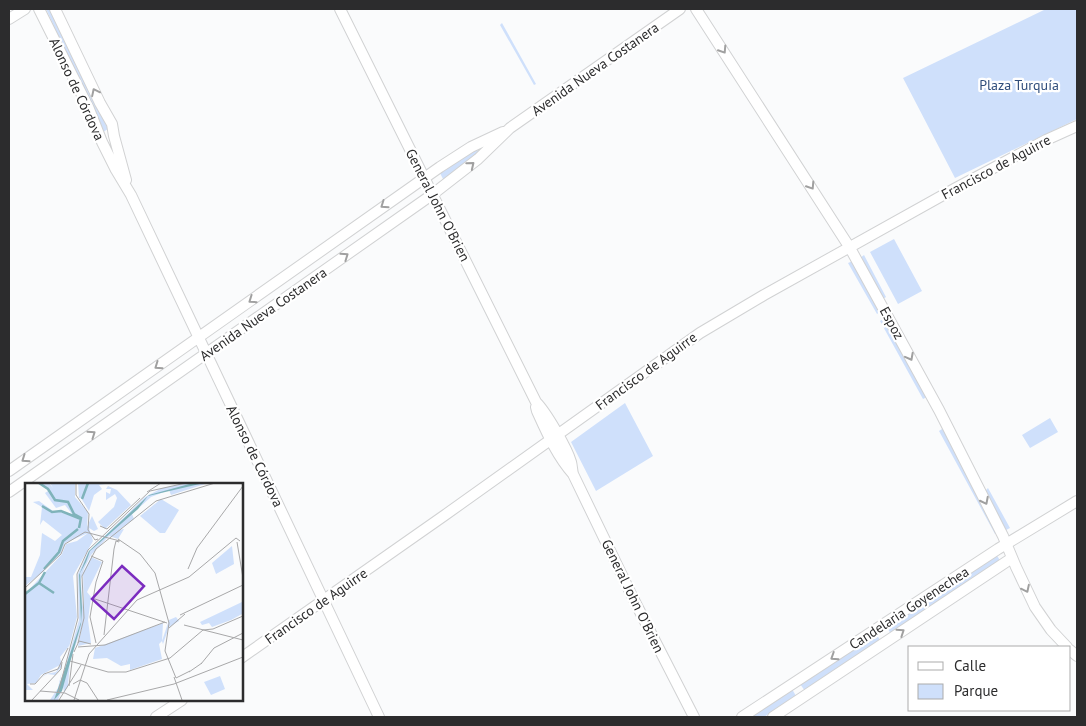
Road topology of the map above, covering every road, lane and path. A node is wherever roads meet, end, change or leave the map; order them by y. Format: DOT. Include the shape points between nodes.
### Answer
graph roads {
  1 [pos="25,9"];
  2 [pos="39,9"];
  3 [pos="55,9"];
  4 [pos="680,9"];
  5 [pos="696,9"];
  6 [pos="341,11"];
  7 [pos="9,20"];
  8 [pos="1077,126"];
  9 [pos="510,128"];
  10 [pos="114,136"];
  11 [pos="102,142"];
  12 [pos="424,177"];
  13 [pos="433,194"];
  14 [pos="131,195"];
  15 [pos="850,248"];
  16 [pos="198,338"];
  17 [pos="206,354"];
  18 [pos="554,437"];
  19 [pos="9,471"];
  20 [pos="9,492"];
  21 [pos="1077,501"];
  22 [pos="1007,544"];
  23 [pos="1012,558"];
  24 [pos="324,601"];
  25 [pos="1066,646"];
  26 [pos="242,657"];
  27 [pos="800,679"];
  28 [pos="810,693"];
  29 [pos="180,701"];
  30 [pos="156,717"];
  31 [pos="379,717"];
  32 [pos="694,717"];
  33 [pos="742,717"];
  34 [pos="773,717"];
  1 -- 7 [label="street"];
  2 -- 11 [label="street, Alonso de Córdova"];
  10 -- 3 [label="street, Alonso de Córdova, one-way" via="112,124"];
  4 -- 9 [label="street, Avenida Nueva Costanera"];
  5 -- 15 [label="street, Espoz, one-way"];
  6 -- 12 [label="street, General John O'Brien"];
  8 -- 15 [label="street, Francisco de Aguirre" via="996,166"];
  9 -- 12 [label="street, Avenida Nueva Costanera" via="471,147"];
  13 -- 9 [label="street, Avenida Nueva Costanera, one-way" via="478,160"];
  10 -- 11 [label="street"];
  10 -- 14 [label="street, Alonso de Córdova"];
  11 -- 14 [label="street, Alonso de Córdova"];
  12 -- 13 [label="street, General John O'Brien"];
  12 -- 16 [label="street, Avenida Nueva Costanera, one-way"];
  17 -- 13 [label="street, Avenida Nueva Costanera, one-way"];
  13 -- 18 [label="street, General John O'Brien" via="536,402 543,408"];
  14 -- 16 [label="street, Alonso de Córdova"];
  15 -- 18 [label="street, Francisco de Aguirre" via="700,333"];
  15 -- 22 [label="street, Espoz, one-way" via="939,410"];
  16 -- 17 [label="street, Alonso de Córdova"];
  16 -- 19 [label="street, Avenida Nueva Costanera, one-way"];
  20 -- 17 [label="street, Avenida Nueva Costanera, one-way"];
  17 -- 24 [label="street, Alonso de Córdova"];
  18 -- 24 [label="street, Francisco de Aguirre"];
  18 -- 32 [label="street, General John O'Brien" via="571,462 573,474"];
  21 -- 22 [label="street, Candelaria Goyenechea"];
  22 -- 23 [label="street, Espoz"];
  22 -- 27 [label="street, Candelaria Goyenechea, one-way"];
  23 -- 25 [label="street, Espoz, one-way" via="1035,607"];
  28 -- 23 [label="street, Candelaria Goyenechea, one-way"];
  24 -- 26 [label="street, Francisco de Aguirre"];
  24 -- 31 [label="street, Alonso de Córdova"];
  27 -- 28 [label="street"];
  27 -- 33 [label="street, Candelaria Goyenechea"];
  28 -- 34 [label="street, Candelaria Goyenechea"];
  29 -- 30 [label="street"];
}
